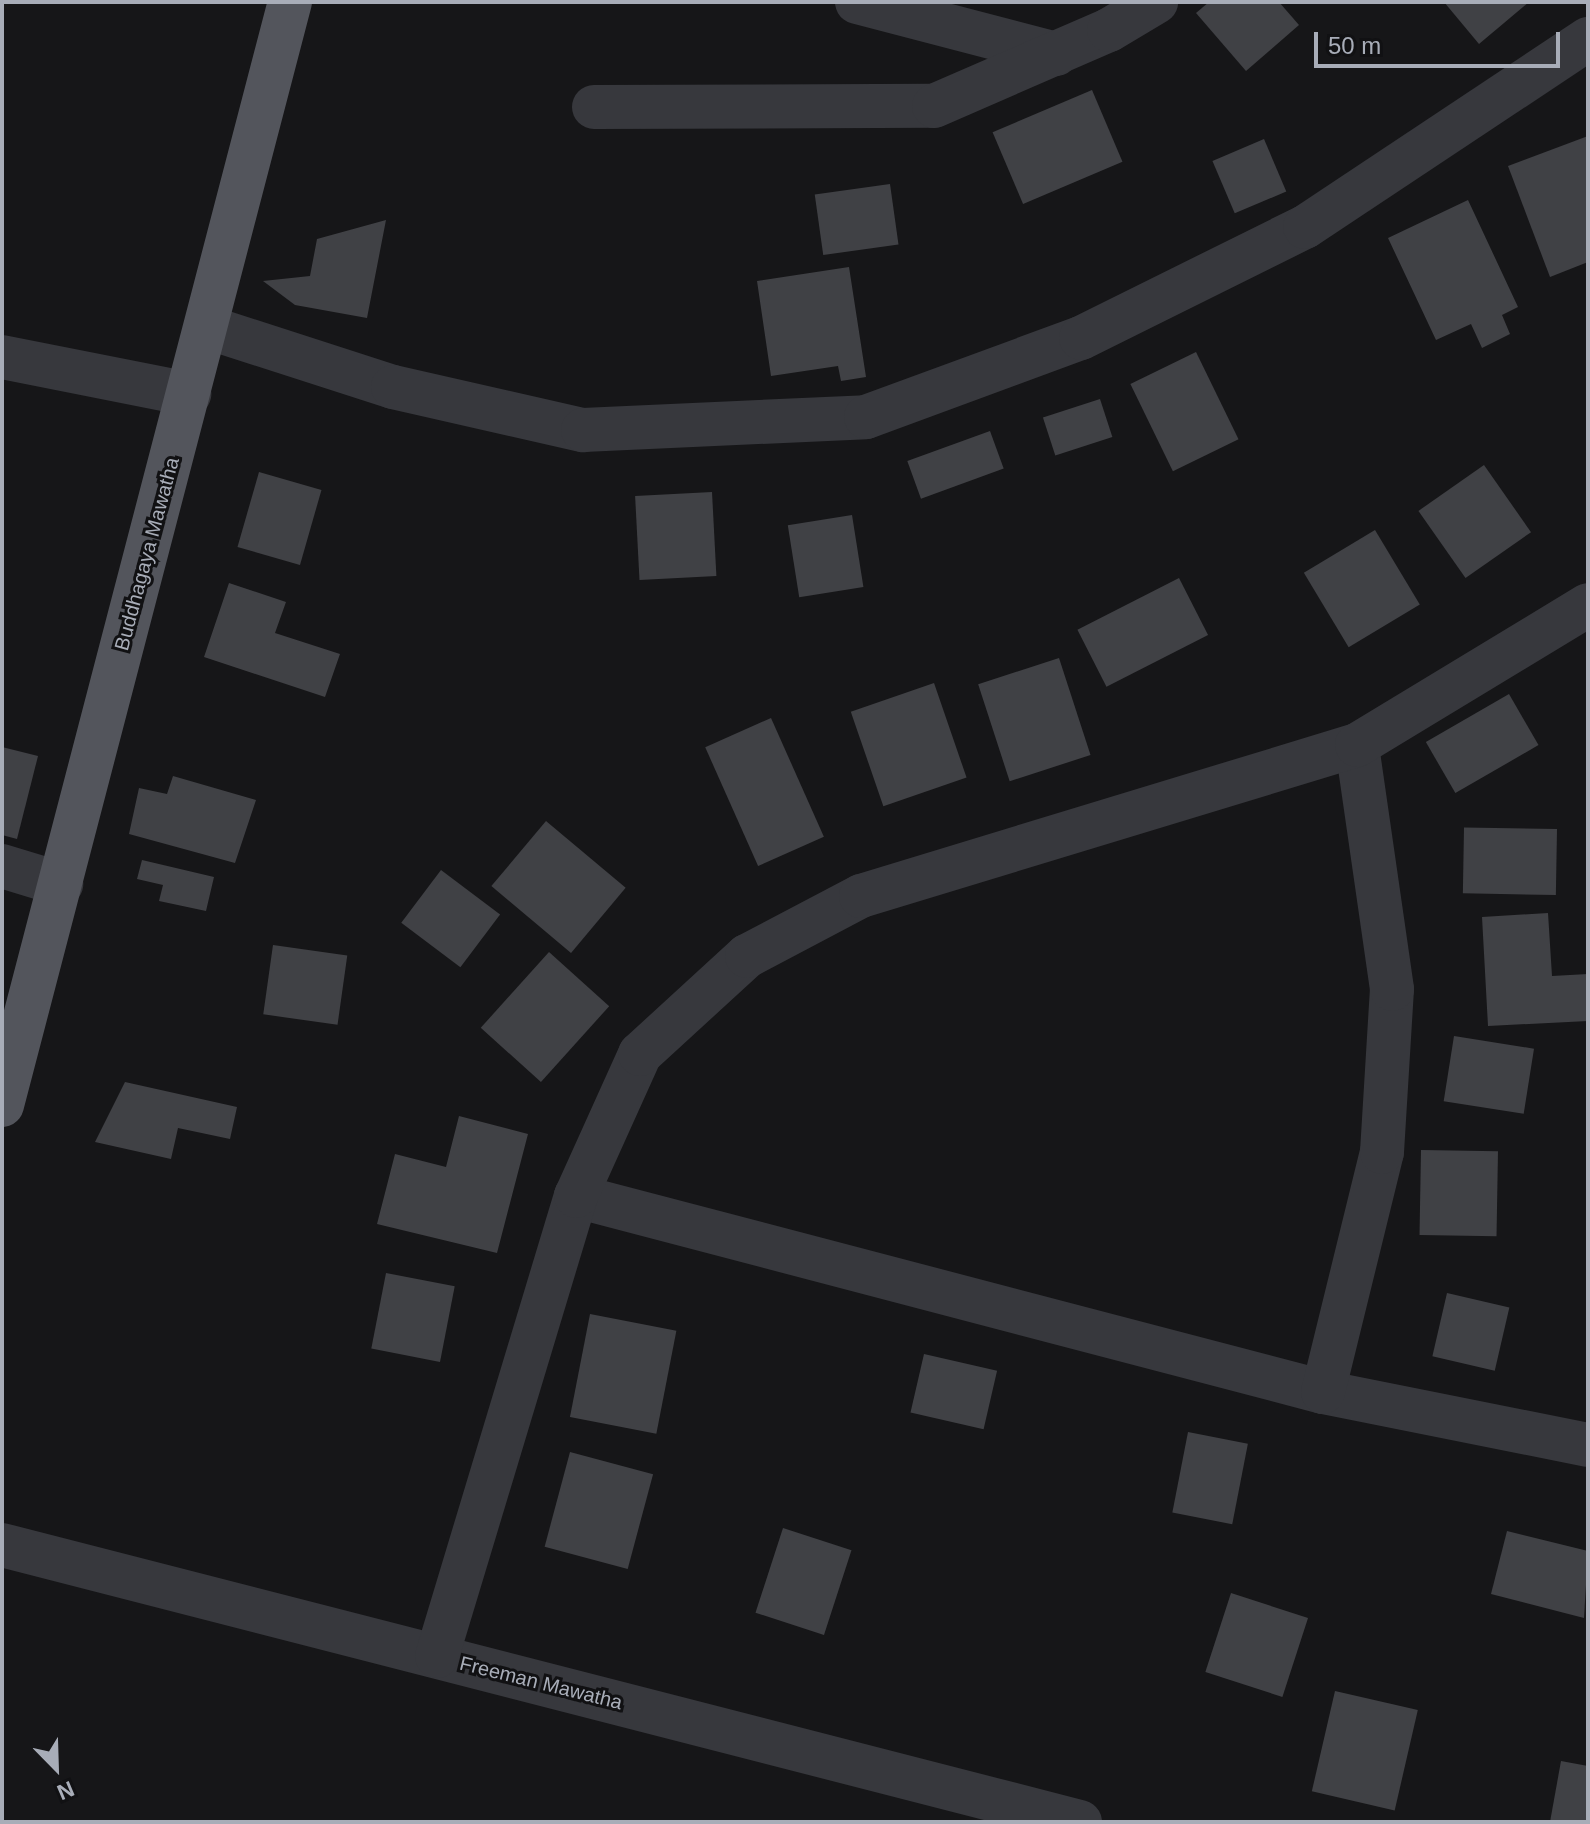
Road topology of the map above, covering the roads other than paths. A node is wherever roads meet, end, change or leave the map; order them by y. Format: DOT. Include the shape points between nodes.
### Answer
graph roads {
  1 [pos="290,2"];
  2 [pos="857,2"];
  3 [pos="1156,2"];
  4 [pos="1583,53"];
  5 [pos="1056,54"];
  6 [pos="594,107"];
  7 [pos="207,327"];
  8 [pos="2,357"];
  9 [pos="189,394"];
  10 [pos="1588,605"];
  11 [pos="1357,745"];
  12 [pos="2,866"];
  13 [pos="61,884"];
  14 [pos="2,1105"];
  15 [pos="576,1196"];
  16 [pos="1323,1392"];
  17 [pos="1588,1445"];
  18 [pos="2,1545"];
  19 [pos="437,1656"];
  20 [pos="1080,1822"];
  1 -- 7 [label="main road, Buddhagaya Mawatha"];
  2 -- 5 [label="street"];
  3 -- 5 [label="street"];
  4 -- 7 [label="street" via="1305,227 1081,338 866,417 583,430 393,387"];
  5 -- 6 [label="street" via="934,106"];
  7 -- 9 [label="main road, Buddhagaya Mawatha"];
  8 -- 9 [label="street"];
  9 -- 13 [label="main road, Buddhagaya Mawatha"];
  10 -- 11 [label="street"];
  11 -- 15 [label="street" via="861,896 747,956 640,1054"];
  11 -- 16 [label="street" via="1392,989 1382,1152"];
  12 -- 13 [label="street"];
  13 -- 14 [label="main road, Buddhagaya Mawatha"];
  15 -- 16 [label="street"];
  15 -- 19 [label="street"];
  16 -- 17 [label="street"];
  18 -- 19 [label="street, Freeman Mawatha"];
  19 -- 20 [label="street, Freeman Mawatha"];
}
